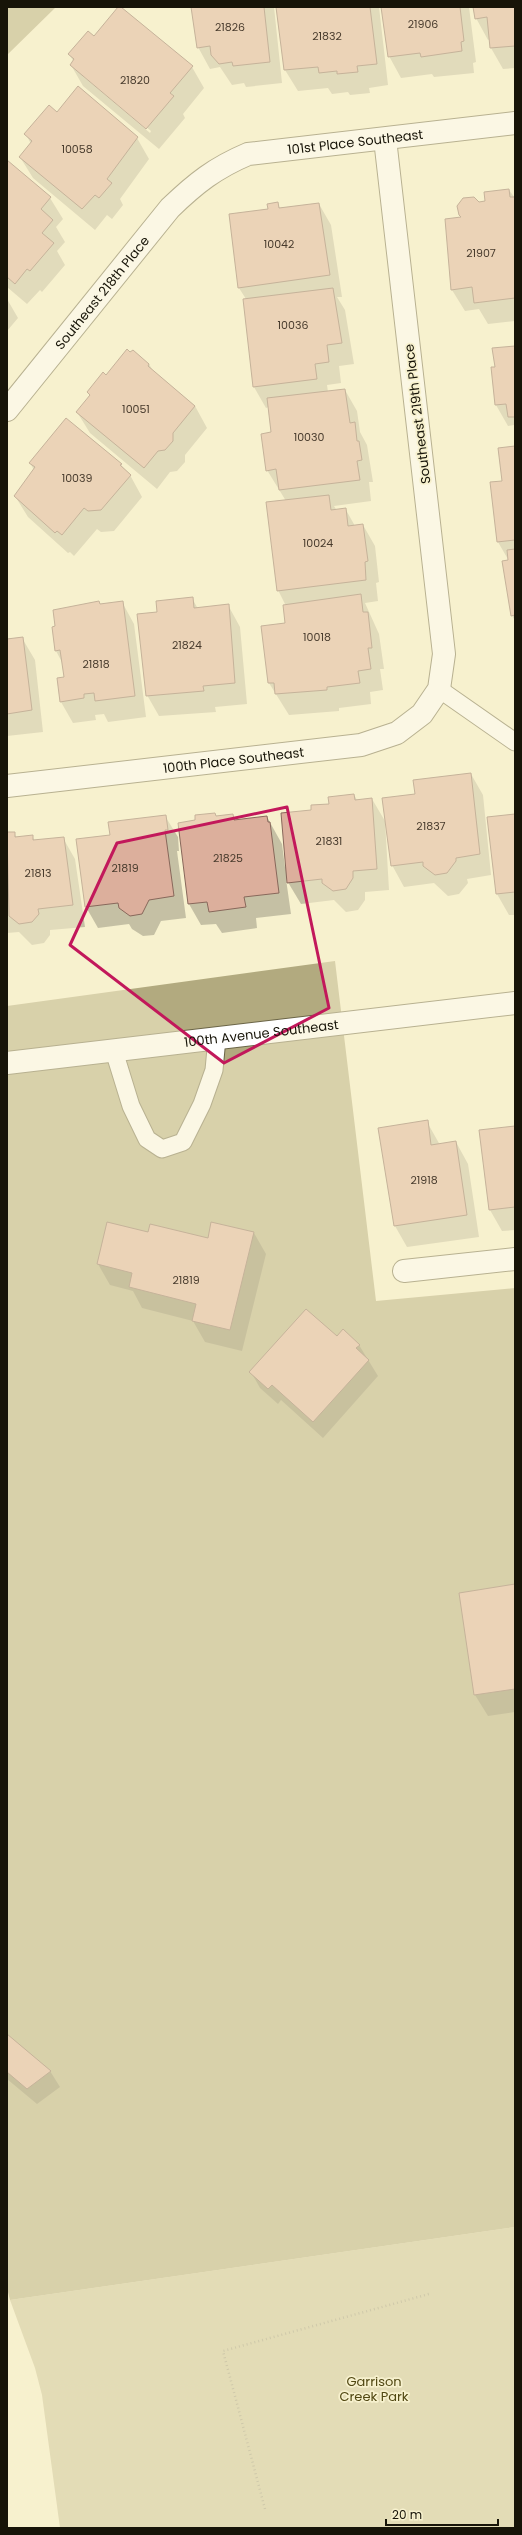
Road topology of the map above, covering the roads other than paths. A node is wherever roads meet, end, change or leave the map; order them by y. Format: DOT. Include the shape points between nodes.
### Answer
graph roads {
  1 [pos="515,123"];
  2 [pos="385,138"];
  3 [pos="201,179"];
  4 [pos="7,410"];
  5 [pos="439,690"];
  6 [pos="515,742"];
  7 [pos="7,786"];
  8 [pos="515,1003"];
  9 [pos="217,1038"];
  10 [pos="114,1050"];
  11 [pos="7,1063"];
  12 [pos="515,1259"];
  13 [pos="404,1271"];
  1 -- 2 [label="street, 101st Place Southeast"];
  2 -- 3 [label="street, 101st Place Southeast" via="248,154 224,164"];
  2 -- 5 [label="street, Southeast 219th Place" via="444,654"];
  3 -- 4 [label="street, Southeast 218th Place" via="170,208"];
  5 -- 6 [label="lane"];
  5 -- 7 [label="street, 100th Place Southeast" via="422,714 397,734 362,745"];
  8 -- 9 [label="street, 100th Avenue Southeast"];
  9 -- 10 [label="street, 100th Avenue Southeast"];
  9 -- 10 [label="lane" via="214,1070 184,1142 162,1149 147,1139 131,1106"];
  10 -- 11 [label="street, 100th Avenue Southeast"];
  12 -- 13 [label="street"];
}
